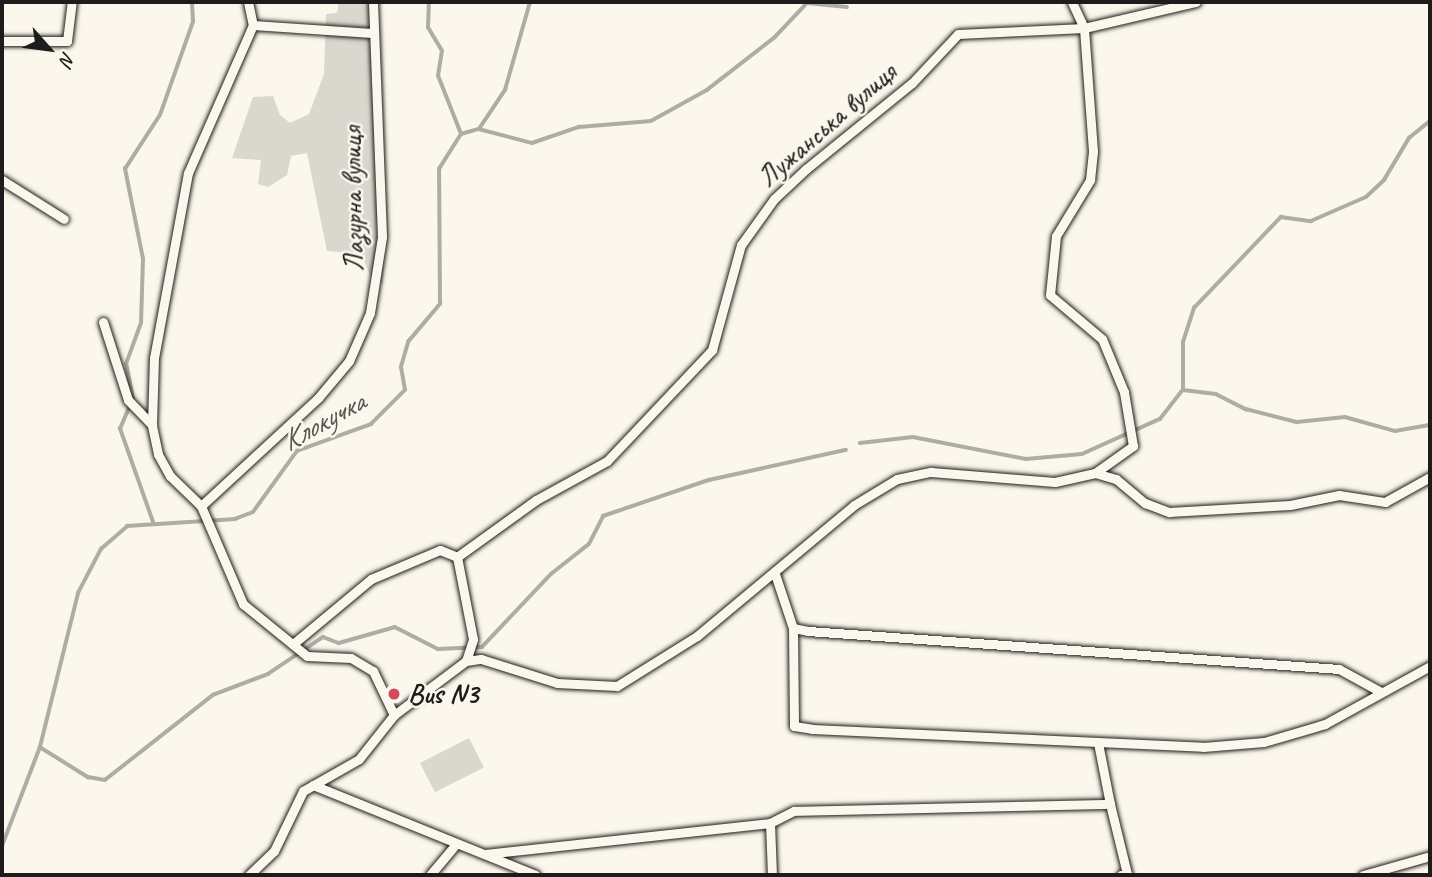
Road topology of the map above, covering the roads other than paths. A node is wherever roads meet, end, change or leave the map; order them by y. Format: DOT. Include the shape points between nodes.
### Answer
graph roads {
  1 [pos="72,2"];
  2 [pos="248,2"];
  3 [pos="373,2"];
  4 [pos="1072,2"];
  5 [pos="1196,2"];
  6 [pos="253,25"];
  7 [pos="1084,28"];
  8 [pos="372,33"];
  9 [pos="2,41"];
  10 [pos="2,180"];
  11 [pos="64,219"];
  12 [pos="103,322"];
  13 [pos="152,425"];
  14 [pos="1095,473"];
  15 [pos="1430,477"];
  16 [pos="201,506"];
  17 [pos="457,557"];
  18 [pos="775,574"];
  19 [pos="793,628"];
  20 [pos="294,647"];
  21 [pos="469,657"];
  22 [pos="1430,666"];
  23 [pos="1381,692"];
  24 [pos="394,715"];
  25 [pos="1098,743"];
  26 [pos="313,785"];
  27 [pos="1110,804"];
  28 [pos="770,823"];
  29 [pos="454,846"];
  30 [pos="485,854"];
  31 [pos="1430,856"];
  32 [pos="249,875"];
  33 [pos="430,875"];
  34 [pos="536,875"];
  35 [pos="772,875"];
  36 [pos="1121,875"];
  37 [pos="1363,875"];
  1 -- 9 [label="street" via="67,41"];
  2 -- 6 [label="street"];
  3 -- 8 [label="street, Лазурна вулиця"];
  4 -- 7 [label="street"];
  5 -- 7 [label="street, Лужанська вулиця"];
  6 -- 8 [label="street"];
  6 -- 13 [label="street" via="188,173 155,358"];
  7 -- 14 [label="street" via="1094,118 1090,180 1056,236 1050,295 1102,339 1124,392 1133,446"];
  7 -- 17 [label="street, Лужанська вулиця" via="958,34 912,83 774,199 731,268 716,345 607,461 536,500"];
  8 -- 16 [label="street, Лазурна вулиця" via="382,237 370,313 349,361 318,398"];
  10 -- 11 [label="street"];
  12 -- 13 [label="street" via="130,403"];
  13 -- 16 [label="street" via="170,476"];
  14 -- 15 [label="street" via="1168,512 1290,505 1339,495 1385,502"];
  14 -- 18 [label="street" via="1041,484 931,472 897,479 854,505"];
  16 -- 20 [label="street" via="243,604 276,637"];
  17 -- 20 [label="street" via="440,550 371,579"];
  17 -- 21 [label="street" via="473,639"];
  18 -- 19 [label="street"];
  18 -- 21 [label="street" via="697,636 617,686 557,683"];
  19 -- 23 [label="street" via="889,641 1339,669"];
  19 -- 25 [label="street" via="794,726"];
  20 -- 24 [label="street" via="307,656 351,658 373,671"];
  21 -- 24 [label="street"];
  22 -- 23 [label="street"];
  23 -- 25 [label="street" via="1325,724 1264,742 1203,747"];
  24 -- 26 [label="street" via="359,759"];
  25 -- 27 [label="street"];
  26 -- 29 [label="street"];
  26 -- 32 [label="street" via="297,800 275,851"];
  27 -- 28 [label="street" via="794,811"];
  27 -- 36 [label="street" via="1127,874"];
  28 -- 30 [label="street"];
  28 -- 35 [label="street"];
  29 -- 30 [label="street"];
  29 -- 33 [label="street"];
  30 -- 34 [label="street"];
  31 -- 37 [label="street"];
}
